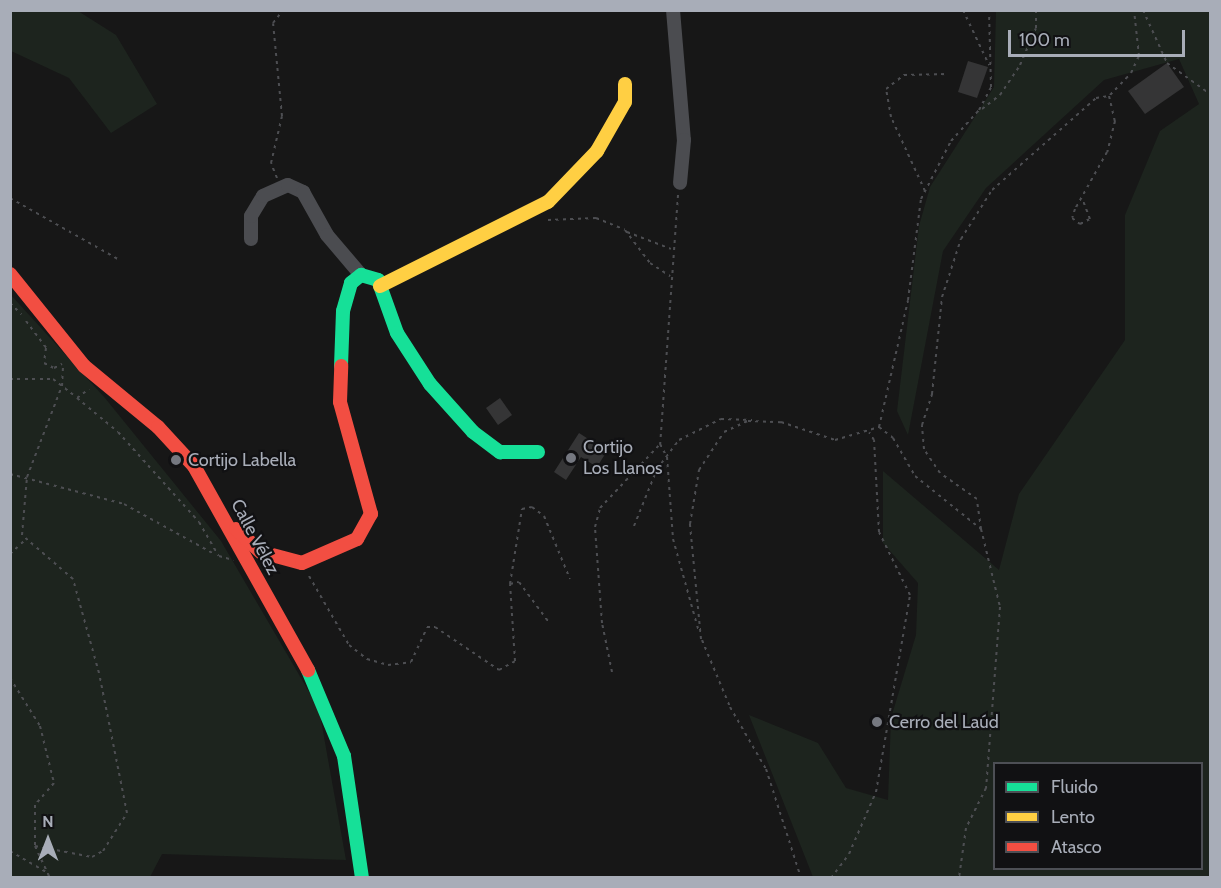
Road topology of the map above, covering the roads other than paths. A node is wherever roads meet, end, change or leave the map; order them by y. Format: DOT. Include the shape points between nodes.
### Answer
graph roads {
  1 [pos="673,10"];
  2 [pos="625,84"];
  3 [pos="680,183"];
  4 [pos="251,239"];
  5 [pos="10,274"];
  6 [pos="361,276"];
  7 [pos="380,286"];
  8 [pos="538,452"];
  9 [pos="228,521"];
  10 [pos="362,878"];
  1 -- 3 [label="street" via="684,140"];
  2 -- 7 [label="street" via="625,102 597,151 548,202"];
  4 -- 6 [label="street" via="251,216 263,196 288,184 303,192 327,235"];
  5 -- 9 [label="street, Calle Vélez" via="69,360 166,435 194,466"];
  6 -- 7 [label="street" via="378,280"];
  6 -- 9 [label="street" via="351,283 343,311 340,402 371,514 357,539 302,563 261,552"];
  7 -- 8 [label="street" via="397,333 430,384 473,432 500,452"];
  9 -- 10 [label="street, Calle Vélez" via="326,701 344,756"];
}
